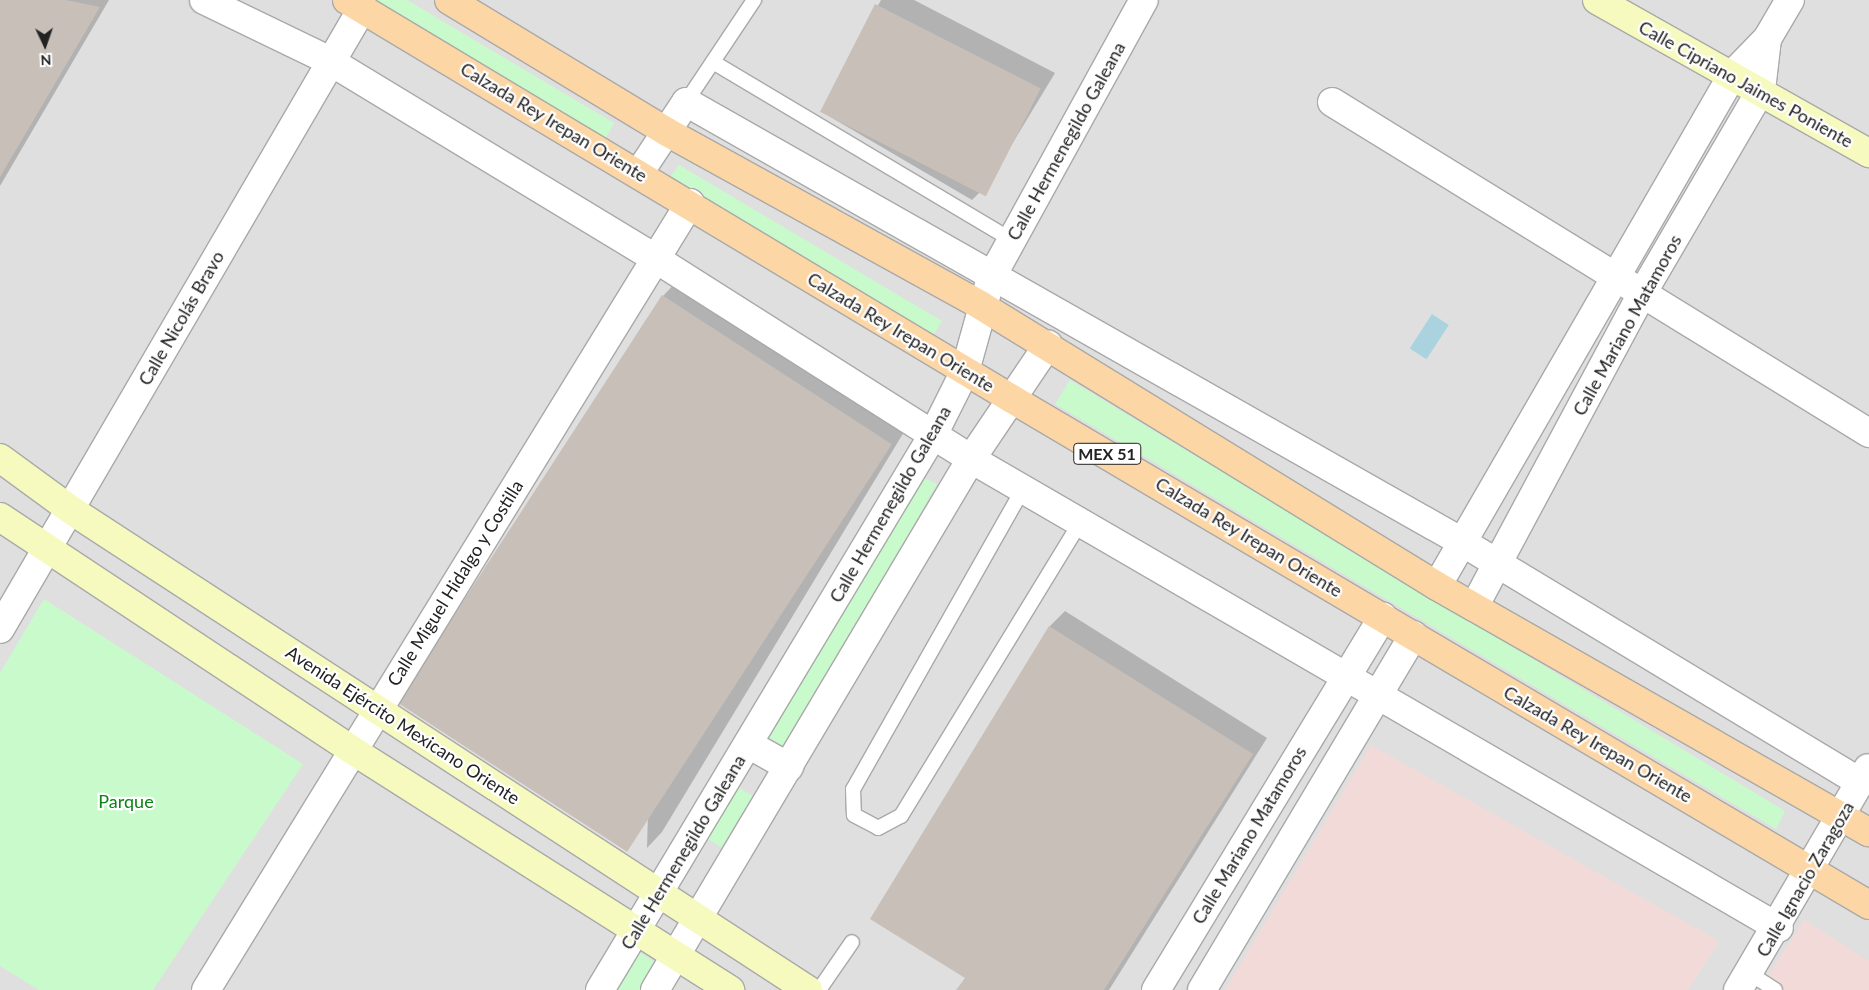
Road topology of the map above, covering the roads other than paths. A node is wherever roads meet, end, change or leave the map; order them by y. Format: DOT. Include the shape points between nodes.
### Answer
graph roads {
  1 [pos="204,0"];
  2 [pos="449,0"];
  3 [pos="754,0"];
  4 [pos="1144,0"];
  5 [pos="1597,0"];
  6 [pos="1790,0"];
  7 [pos="355,3"];
  8 [pos="1767,39"];
  9 [pos="328,60"];
  10 [pos="713,62"];
  11 [pos="1733,74"];
  12 [pos="1760,90"];
  13 [pos="686,102"];
  14 [pos="1332,102"];
  15 [pos="667,132"];
  16 [pos="1869,153"];
  17 [pos="639,173"];
  18 [pos="690,203"];
  19 [pos="1012,240"];
  20 [pos="656,259"];
  21 [pos="1617,276"];
  22 [pos="991,278"];
  23 [pos="1643,292"];
  24 [pos="980,305"];
  25 [pos="1048,345"];
  26 [pos="965,371"];
  27 [pos="1012,399"];
  28 [pos="1869,433"];
  29 [pos="933,435"];
  30 [pos="0,458"];
  31 [pos="971,459"];
  32 [pos="1023,490"];
  33 [pos="71,510"];
  34 [pos="0,517"];
  35 [pos="1080,524"];
  36 [pos="1462,542"];
  37 [pos="48,550"];
  38 [pos="1497,565"];
  39 [pos="1437,586"];
  40 [pos="1474,607"];
  41 [pos="1383,617"];
  42 [pos="0,629"];
  43 [pos="1414,635"];
  44 [pos="1344,680"];
  45 [pos="1378,699"];
  46 [pos="378,708"];
  47 [pos="748,744"];
  48 [pos="352,750"];
  49 [pos="789,766"];
  50 [pos="1864,774"];
  51 [pos="1842,815"];
  52 [pos="1869,832"];
  53 [pos="1811,867"];
  54 [pos="660,891"];
  55 [pos="1869,905"];
  56 [pos="1200,916"];
  57 [pos="699,917"];
  58 [pos="637,928"];
  59 [pos="1778,928"];
  60 [pos="1232,939"];
  61 [pos="852,942"];
  62 [pos="676,954"];
  63 [pos="1744,982"];
  64 [pos="206,990"];
  65 [pos="600,990"];
  66 [pos="655,990"];
  67 [pos="730,990"];
  68 [pos="808,990"];
  69 [pos="820,990"];
  70 [pos="1156,990"];
  71 [pos="1202,990"];
  72 [pos="1775,990"];
  1 -- 9 [label="street"];
  2 -- 15 [label="main road"];
  3 -- 10 [label="lane"];
  4 -- 19 [label="street, Calle Hermenegildo Galeana"];
  5 -- 11 [label="street, Calle Cipriano Jaimes Poniente"];
  6 -- 8 [label="street, Calle Mariano Matamoros"];
  7 -- 9 [label="street, Calle Nicolás Bravo"];
  7 -- 17 [label="main road, Calzada Rey Irepan Oriente / MEX 51"];
  8 -- 11 [label="street, Calle Mariano Matamoros"];
  8 -- 12 [label="street, Calle Mariano Matamoros"];
  9 -- 20 [label="street"];
  9 -- 33 [label="street, Calle Nicolás Bravo"];
  10 -- 13 [label="lane"];
  10 -- 19 [label="lane"];
  11 -- 12 [label="street, Calle Cipriano Jaimes Poniente"];
  11 -- 21 [label="street, Calle Mariano Matamoros"];
  12 -- 16 [label="street, Calle Cipriano Jaimes Poniente"];
  12 -- 23 [label="street, Calle Mariano Matamoros"];
  13 -- 15 [label="street"];
  13 -- 22 [label="street"];
  14 -- 21 [label="street"];
  15 -- 17 [label="street"];
  15 -- 24 [label="main road"];
  17 -- 18 [label="main road, Calzada Rey Irepan Oriente / MEX 51"];
  18 -- 20 [label="street, Calle Miguel Hidalgo y Costilla"];
  18 -- 26 [label="main road, Calzada Rey Irepan Oriente / MEX 51"];
  19 -- 22 [label="street, Calle Hermenegildo Galeana"];
  20 -- 29 [label="street"];
  20 -- 46 [label="street, Calle Miguel Hidalgo y Costilla"];
  21 -- 23 [label="street"];
  21 -- 36 [label="street, Calle Mariano Matamoros"];
  22 -- 24 [label="street, Calle Hermenegildo Galeana"];
  22 -- 36 [label="street"];
  23 -- 28 [label="street"];
  23 -- 38 [label="street, Calle Mariano Matamoros"];
  24 -- 25 [label="main road"];
  24 -- 26 [label="street, Calle Hermenegildo Galeana"];
  25 -- 27 [label="street"];
  25 -- 39 [label="main road"];
  26 -- 27 [label="main road, Calzada Rey Irepan Oriente / MEX 51"];
  26 -- 29 [label="street, Calle Hermenegildo Galeana"];
  27 -- 31 [label="street"];
  27 -- 41 [label="main road, Calzada Rey Irepan Oriente / MEX 51"];
  29 -- 31 [label="street"];
  29 -- 47 [label="street, Calle Hermenegildo Galeana"];
  30 -- 33 [label="street, Avenida Ejército Mexicano Oriente"];
  31 -- 32 [label="street"];
  31 -- 49 [label="street"];
  32 -- 35 [label="street"];
  32 -- 35 [label="lane" via="852,789 854,815 878,828 902,816"];
  33 -- 37 [label="street, Calle Nicolás Bravo"];
  33 -- 46 [label="street, Avenida Ejército Mexicano Oriente"];
  34 -- 37 [label="street"];
  35 -- 44 [label="street"];
  36 -- 38 [label="street"];
  36 -- 39 [label="street, Calle Mariano Matamoros"];
  37 -- 42 [label="street, Calle Nicolás Bravo"];
  37 -- 48 [label="street"];
  38 -- 40 [label="street, Calle Mariano Matamoros"];
  38 -- 50 [label="street"];
  39 -- 40 [label="main road"];
  40 -- 51 [label="main road"];
  41 -- 43 [label="main road, Calzada Rey Irepan Oriente / MEX 51"];
  41 -- 44 [label="street, Calle Mariano Matamoros"];
  43 -- 45 [label="street"];
  43 -- 53 [label="main road, Calzada Rey Irepan Oriente / MEX 51"];
  44 -- 45 [label="street"];
  44 -- 56 [label="street, Calle Mariano Matamoros"];
  45 -- 59 [label="street"];
  45 -- 60 [label="street"];
  46 -- 48 [label="street, Calle Miguel Hidalgo y Costilla"];
  46 -- 54 [label="street, Avenida Ejército Mexicano Oriente"];
  47 -- 49 [label="street"];
  47 -- 54 [label="street, Calle Hermenegildo Galeana"];
  48 -- 58 [label="street"];
  48 -- 64 [label="street, Calle Miguel Hidalgo y Costilla"];
  49 -- 57 [label="street"];
  50 -- 51 [label="street, Calle Ignacio Zaragoza"];
  51 -- 52 [label="main road"];
  51 -- 53 [label="street, Calle Ignacio Zaragoza"];
  53 -- 55 [label="main road, Calzada Rey Irepan Oriente / MEX 51"];
  53 -- 59 [label="street, Calle Ignacio Zaragoza"];
  54 -- 57 [label="street, Avenida Ejército Mexicano Oriente"];
  54 -- 58 [label="street, Calle Hermenegildo Galeana"];
  56 -- 60 [label="street"];
  56 -- 70 [label="street, Calle Mariano Matamoros"];
  57 -- 62 [label="street"];
  57 -- 68 [label="street, Avenida Ejército Mexicano Oriente"];
  58 -- 62 [label="street"];
  58 -- 65 [label="street, Calle Hermenegildo Galeana"];
  59 -- 63 [label="street, Calle Ignacio Zaragoza"];
  60 -- 71 [label="street"];
  61 -- 69 [label="lane"];
  62 -- 66 [label="street"];
  62 -- 67 [label="street"];
  63 -- 72 [label="lane"];
}
